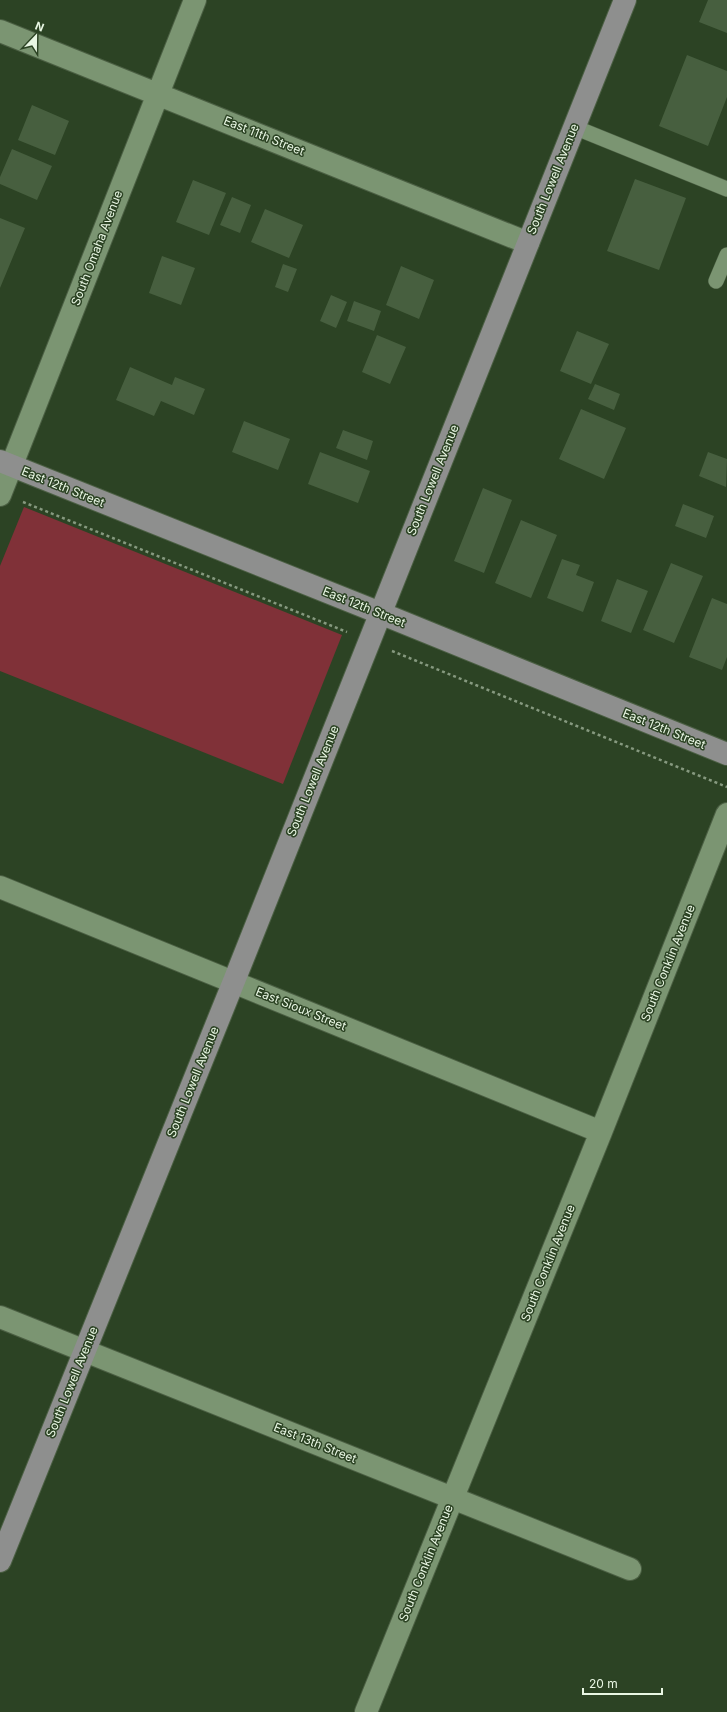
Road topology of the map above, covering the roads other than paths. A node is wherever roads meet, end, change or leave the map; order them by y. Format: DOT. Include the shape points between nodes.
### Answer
graph roads {
  1 [pos="196,0"];
  2 [pos="625,0"];
  3 [pos="0,31"];
  4 [pos="158,93"];
  5 [pos="574,127"];
  6 [pos="727,189"];
  7 [pos="528,243"];
  8 [pos="727,255"];
  9 [pos="716,282"];
  10 [pos="6,464"];
  11 [pos="0,495"];
  12 [pos="380,613"];
  13 [pos="727,754"];
  14 [pos="727,814"];
  15 [pos="0,887"];
  16 [pos="234,981"];
  17 [pos="601,1132"];
  18 [pos="0,1317"];
  19 [pos="84,1352"];
  20 [pos="452,1497"];
  21 [pos="0,1561"];
  22 [pos="630,1569"];
  23 [pos="366,1712"];
  1 -- 4 [label="street, South Omaha Avenue"];
  2 -- 5 [label="street, South Lowell Avenue"];
  3 -- 4 [label="street, East 11th Street"];
  4 -- 7 [label="street, East 11th Street"];
  4 -- 10 [label="street, South Omaha Avenue"];
  5 -- 6 [label="lane"];
  5 -- 7 [label="street, South Lowell Avenue"];
  7 -- 12 [label="street, South Lowell Avenue"];
  8 -- 9 [label="lane"];
  10 -- 11 [label="street, South Omaha Avenue"];
  10 -- 12 [label="street, East 12th Street"];
  12 -- 13 [label="street, East 12th Street"];
  12 -- 16 [label="street, South Lowell Avenue"];
  14 -- 17 [label="street, South Conklin Avenue"];
  15 -- 16 [label="street, East Sioux Street"];
  16 -- 17 [label="street, East Sioux Street"];
  16 -- 19 [label="street, South Lowell Avenue"];
  17 -- 20 [label="street, South Conklin Avenue"];
  18 -- 19 [label="street, East 13th Street"];
  19 -- 20 [label="street, East 13th Street"];
  19 -- 21 [label="street, South Lowell Avenue"];
  20 -- 22 [label="street, East 13th Street"];
  20 -- 23 [label="street, South Conklin Avenue"];
}
